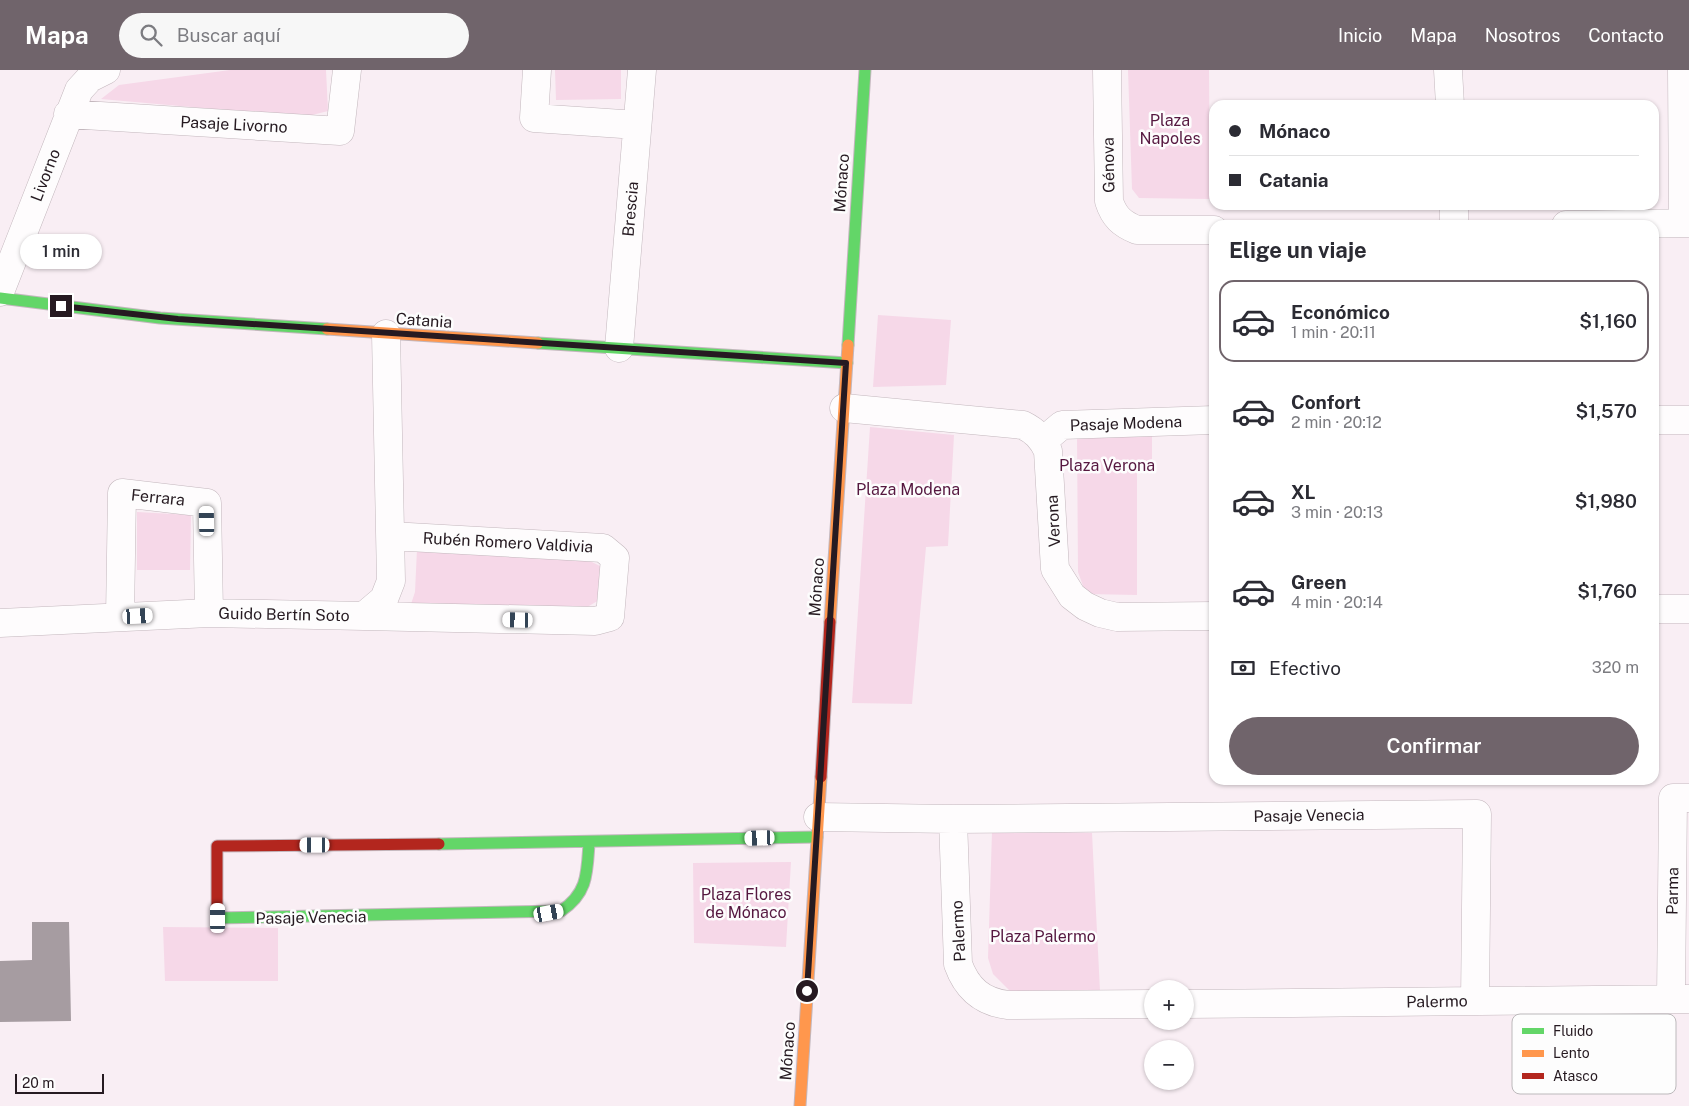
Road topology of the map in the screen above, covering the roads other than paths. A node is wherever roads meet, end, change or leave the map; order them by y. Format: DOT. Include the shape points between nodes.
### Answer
graph roads {
  1 [pos="106,70"];
  2 [pos="347,70"];
  3 [pos="537,70"];
  4 [pos="642,70"];
  5 [pos="865,70"];
  6 [pos="1108,70"];
  7 [pos="1448,70"];
  8 [pos="1682,70"];
  9 [pos="1450,100"];
  10 [pos="68,114"];
  11 [pos="637,125"];
  12 [pos="1659,223"];
  13 [pos="1686,223"];
  14 [pos="1209,230"];
  15 [pos="0,292"];
  16 [pos="0,298"];
  17 [pos="386,334"];
  18 [pos="618,348"];
  19 [pos="846,363"];
  20 [pos="844,408"];
  21 [pos="1209,420"];
  22 [pos="1659,420"];
  23 [pos="1689,420"];
  24 [pos="1043,441"];
  25 [pos="392,536"];
  26 [pos="1659,609"];
  27 [pos="1689,609"];
  28 [pos="209,613"];
  29 [pos="364,616"];
  30 [pos="1209,616"];
  31 [pos="120,617"];
  32 [pos="0,623"];
  33 [pos="1689,798"];
  34 [pos="953,819"];
  35 [pos="818,827"];
  36 [pos="589,843"];
  37 [pos="1680,999"];
  38 [pos="1475,1001"];
  39 [pos="1144,1004"];
  40 [pos="1194,1004"];
  41 [pos="800,1106"];
  1 -- 10 [label="street, Livorno" via="90,78 79,90"];
  2 -- 10 [label="street, Pasaje Livorno" via="340,130"];
  3 -- 11 [label="street" via="534,118"];
  4 -- 11 [label="street, Brescia"];
  5 -- 19 [label="street, Mónaco"];
  6 -- 14 [label="street, Génova" via="1109,201 1112,211 1126,226 1137,230"];
  7 -- 9 [label="street"];
  8 -- 13 [label="street"];
  10 -- 15 [label="street, Livorno"];
  11 -- 18 [label="street, Brescia"];
  12 -- 13 [label="street"];
  16 -- 17 [label="street, Catania" via="160,318"];
  17 -- 18 [label="street, Catania"];
  17 -- 25 [label="street, Guido Bertín Soto"];
  18 -- 19 [label="street, Catania"];
  19 -- 20 [label="street, Mónaco"];
  20 -- 24 [label="street" via="1023,425"];
  20 -- 35 [label="street, Mónaco"];
  21 -- 24 [label="street, Pasaje Modena" via="1062,425"];
  22 -- 23 [label="street"];
  24 -- 30 [label="street, Verona" via="1050,462 1055,569 1072,596 1092,609 1117,617"];
  25 -- 29 [label="street, Guido Bertín Soto" via="392,580 384,599"];
  25 -- 29 [label="street, Rubén Romero Valdivia" via="603,548 615,558 610,617 595,621"];
  26 -- 27 [label="street"];
  28 -- 29 [label="street, Guido Bertín Soto"];
  28 -- 31 [label="street, Guido Bertín Soto"];
  28 -- 31 [label="street, Ferrara" via="207,503 122,494"];
  31 -- 32 [label="street, Guido Bertín Soto"];
  33 -- 37 [label="street, Parma" via="1673,798"];
  34 -- 35 [label="street"];
  34 -- 38 [label="street, Pasaje Venecia" via="1477,814"];
  34 -- 39 [label="street, Palermo" via="958,964 971,988 994,1004 1008,1006"];
  35 -- 36 [label="street, Pasaje Venecia"];
  35 -- 41 [label="street, Mónaco"];
  36 -- 36 [label="street, Pasaje Venecia" via="218,846 218,918 561,911 571,906 582,892"];
  37 -- 38 [label="street, Palermo"];
  38 -- 40 [label="street, Palermo"];
}
